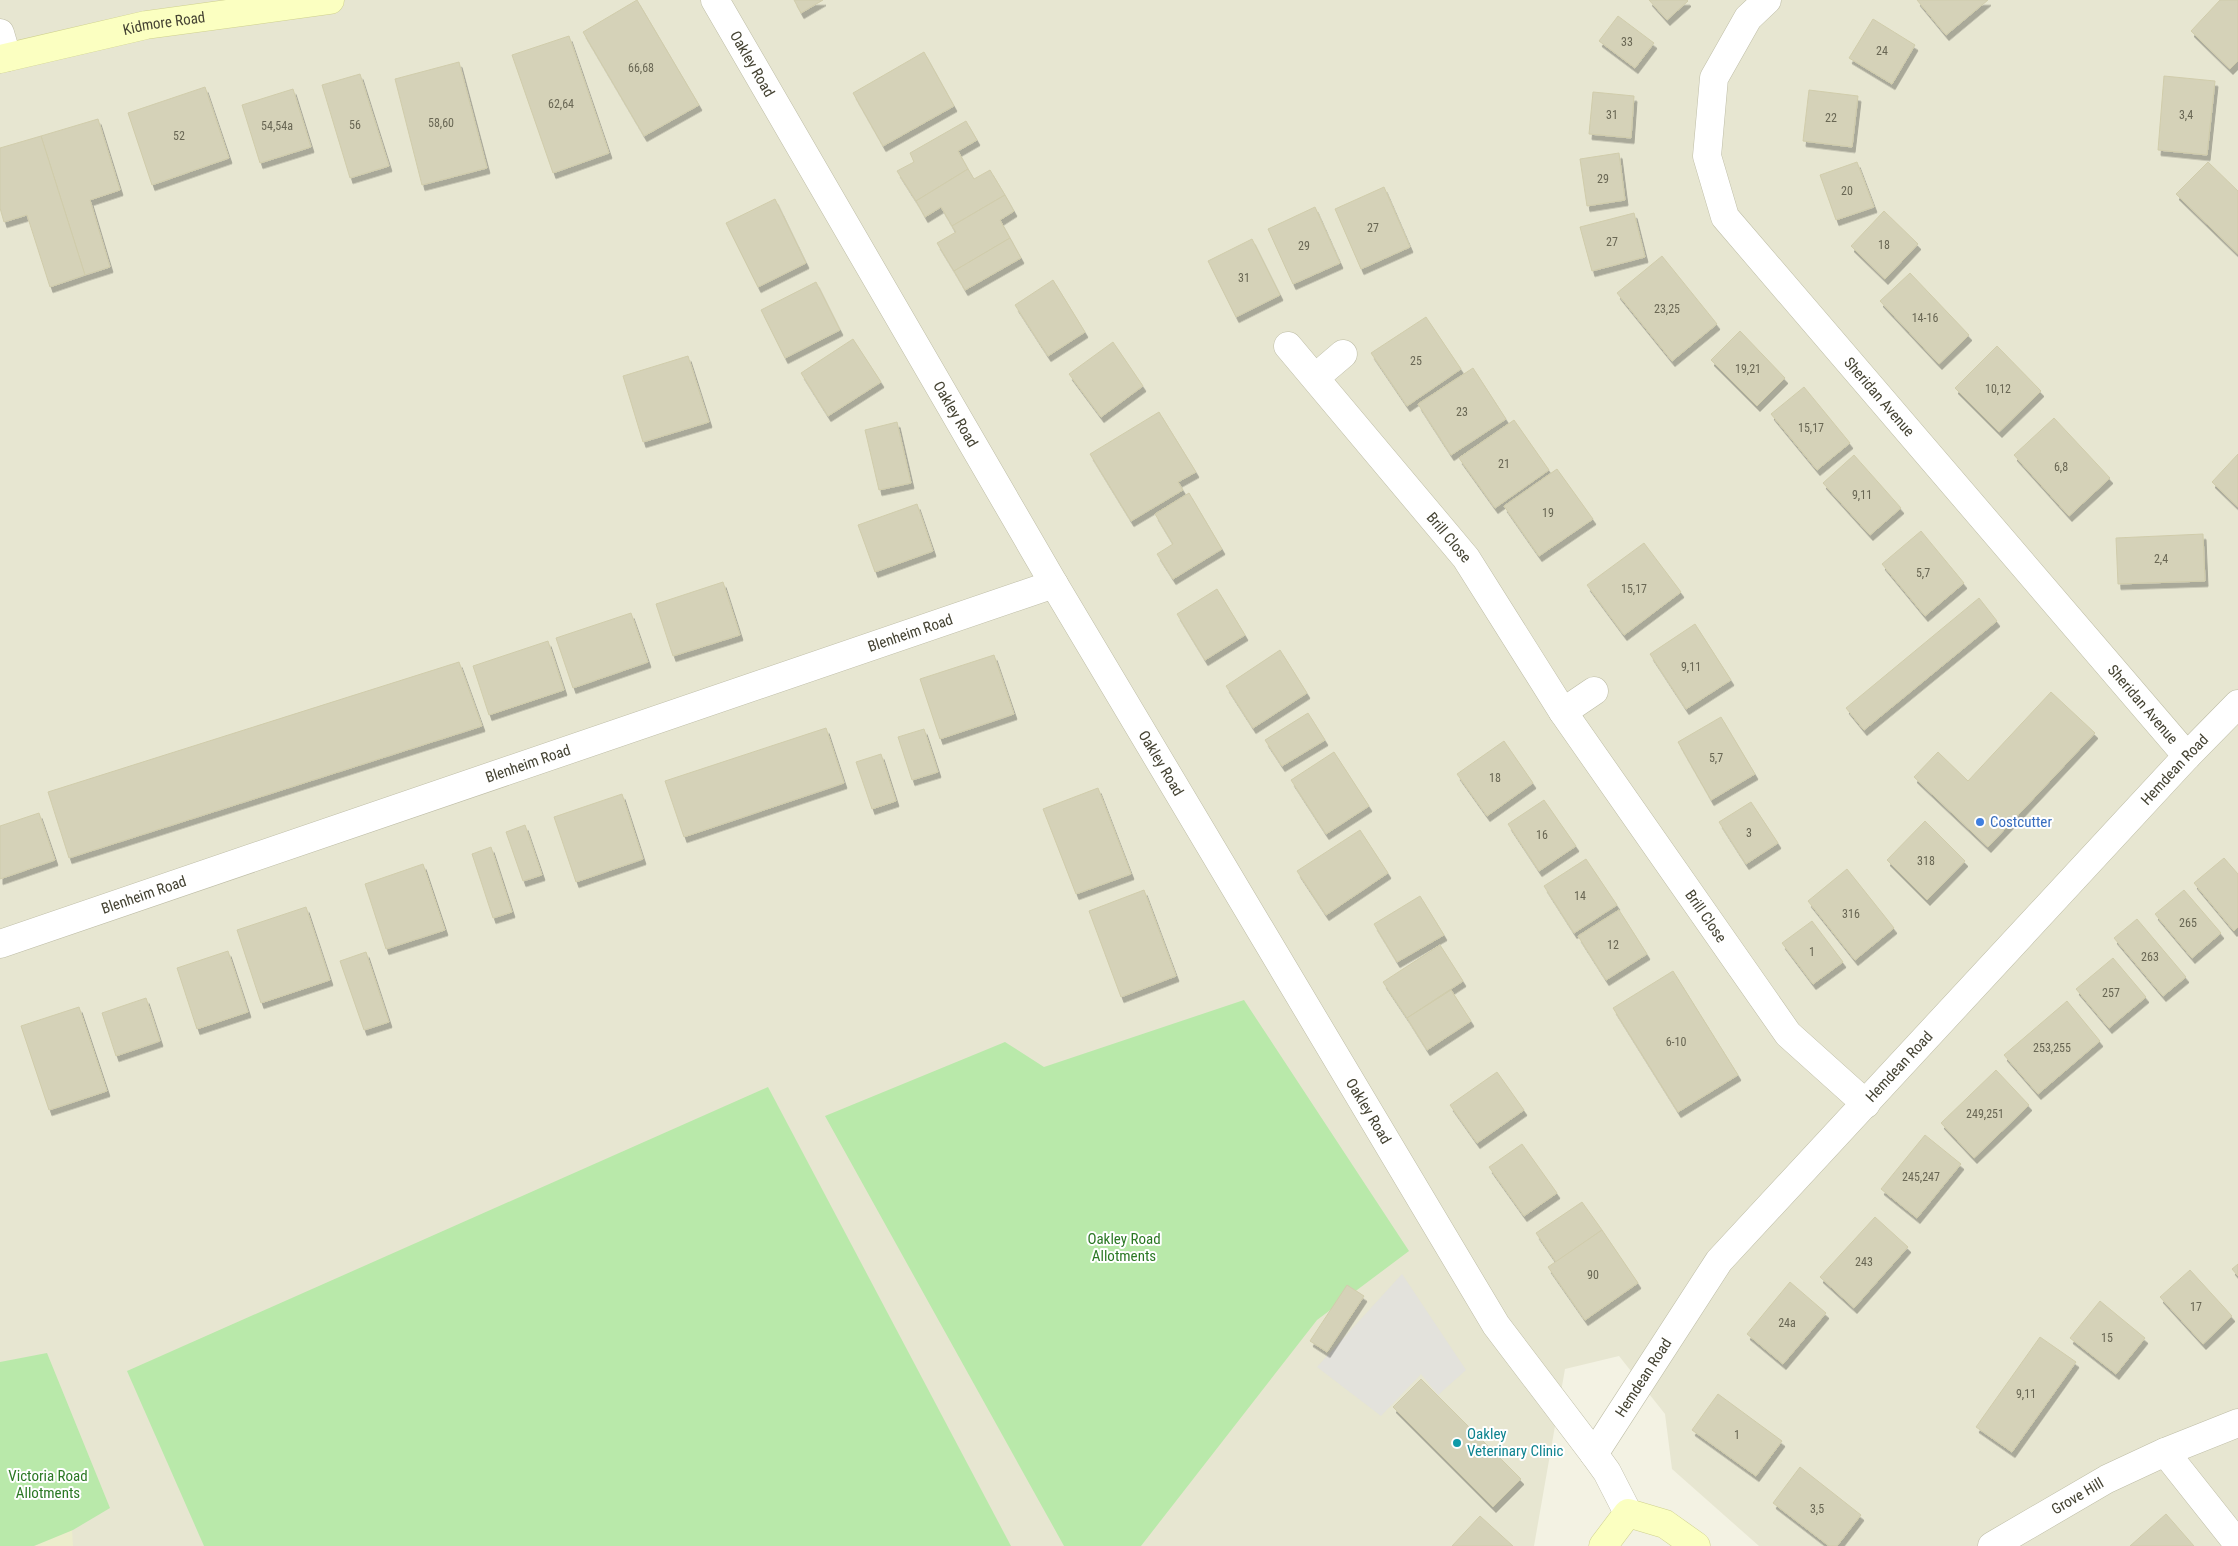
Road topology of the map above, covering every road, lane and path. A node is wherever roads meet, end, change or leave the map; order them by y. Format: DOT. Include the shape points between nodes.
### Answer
graph roads {
  1 [pos="330,0"];
  2 [pos="715,0"];
  3 [pos="1768,0"];
  4 [pos="2,49"];
  5 [pos="1288,346"];
  6 [pos="1343,354"];
  7 [pos="1316,377"];
  8 [pos="1054,584"];
  9 [pos="1594,691"];
  10 [pos="2238,704"];
  11 [pos="1563,712"];
  12 [pos="2187,756"];
  13 [pos="0,944"];
  14 [pos="1866,1104"];
  15 [pos="2238,1423"];
  16 [pos="2165,1452"];
  17 [pos="1594,1454"];
  18 [pos="1628,1513"];
  19 [pos="2238,1544"];
  20 [pos="1603,1546"];
  21 [pos="1696,1546"];
  22 [pos="1992,1546"];
  1 -- 4 [label="street, Kidmore Road"];
  2 -- 8 [label="street, Oakley Road"];
  3 -- 12 [label="street, Sheridan Avenue" via="1748,18 1714,78 1707,156 1725,217"];
  5 -- 7 [label="street, Brill Close"];
  6 -- 7 [label="street"];
  7 -- 11 [label="street, Brill Close" via="1466,558"];
  8 -- 13 [label="street, Blenheim Road"];
  8 -- 17 [label="street, Oakley Road" via="1496,1325"];
  9 -- 11 [label="street"];
  10 -- 12 [label="street, Hemdean Road"];
  11 -- 14 [label="street, Brill Close" via="1788,1034"];
  12 -- 14 [label="street, Hemdean Road"];
  14 -- 17 [label="street, Hemdean Road" via="1719,1261"];
  15 -- 16 [label="street, Grove Hill"];
  16 -- 19 [label="street"];
  16 -- 22 [label="street, Grove Hill" via="2107,1479"];
  17 -- 18 [label="street, Oakley Road"];
  18 -- 20 [label="street"];
  18 -- 21 [label="street" via="1665,1524"];
}
